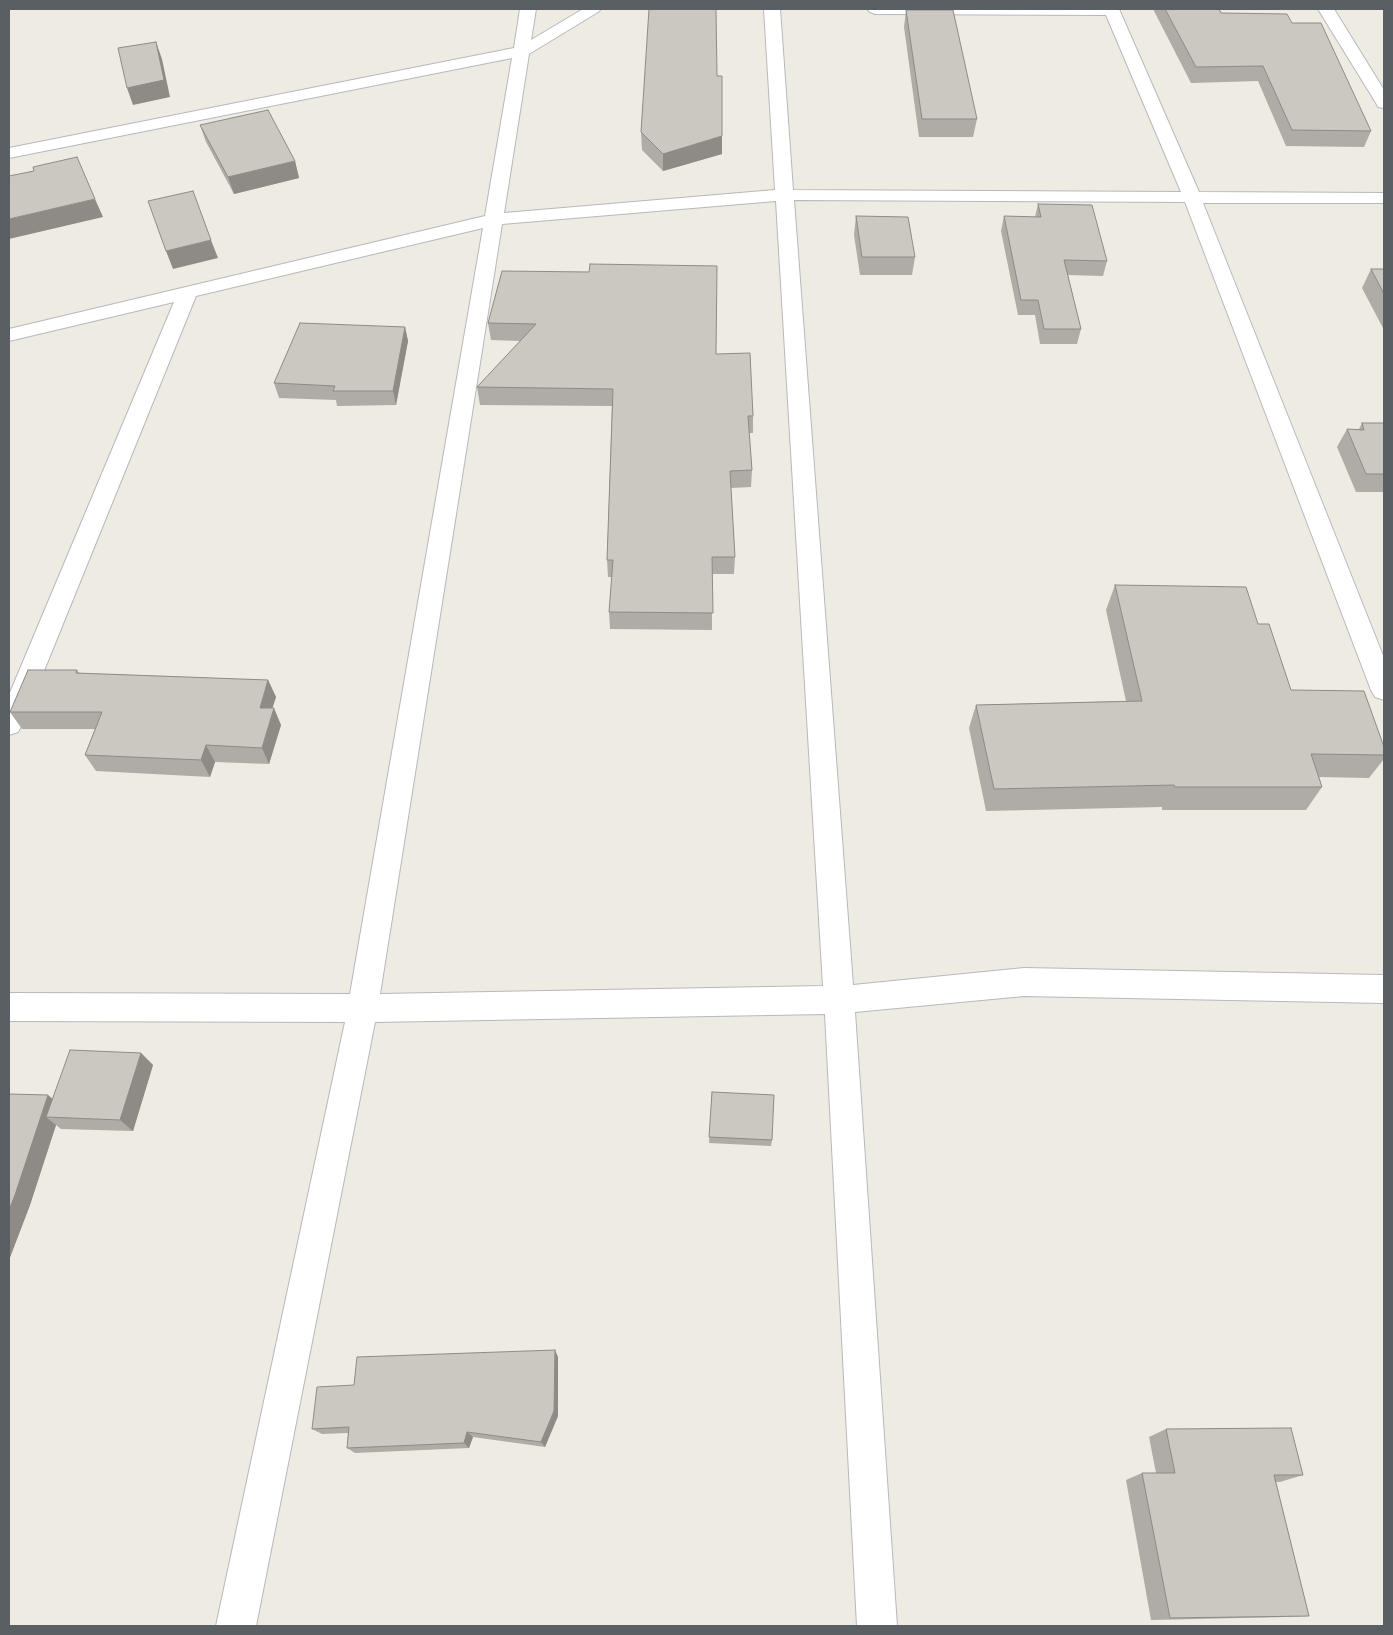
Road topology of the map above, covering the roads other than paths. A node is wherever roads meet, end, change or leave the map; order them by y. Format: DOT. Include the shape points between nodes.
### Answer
graph roads {
  1 [pos="528,9"];
  2 [pos="593,9"];
  3 [pos="772,9"];
  4 [pos="875,9"];
  5 [pos="1326,9"];
  6 [pos="1112,10"];
  7 [pos="523,51"];
  8 [pos="1384,103"];
  9 [pos="9,153"];
  10 [pos="785,195"];
  11 [pos="1192,197"];
  12 [pos="1384,198"];
  13 [pos="495,219"];
  14 [pos="188,291"];
  15 [pos="9,335"];
  16 [pos="1379,664"];
  17 [pos="1384,690"];
  18 [pos="9,725"];
  19 [pos="1384,989"];
  20 [pos="839,1000"];
  21 [pos="9,1007"];
  22 [pos="363,1008"];
  23 [pos="236,1626"];
  24 [pos="877,1626"];
  1 -- 7 [label="street"];
  2 -- 7 [label="street"];
  3 -- 10 [label="street"];
  4 -- 6 [label="street"];
  5 -- 8 [label="street"];
  6 -- 11 [label="street"];
  7 -- 9 [label="street"];
  7 -- 13 [label="street"];
  10 -- 11 [label="street"];
  10 -- 13 [label="street"];
  10 -- 20 [label="street"];
  11 -- 12 [label="street"];
  11 -- 16 [label="street"];
  13 -- 14 [label="street"];
  13 -- 22 [label="street"];
  14 -- 15 [label="street"];
  14 -- 18 [label="street"];
  16 -- 17 [label="street"];
  19 -- 20 [label="street" via="1024,982"];
  20 -- 22 [label="street"];
  20 -- 24 [label="street"];
  21 -- 22 [label="street"];
  22 -- 23 [label="street"];
}
